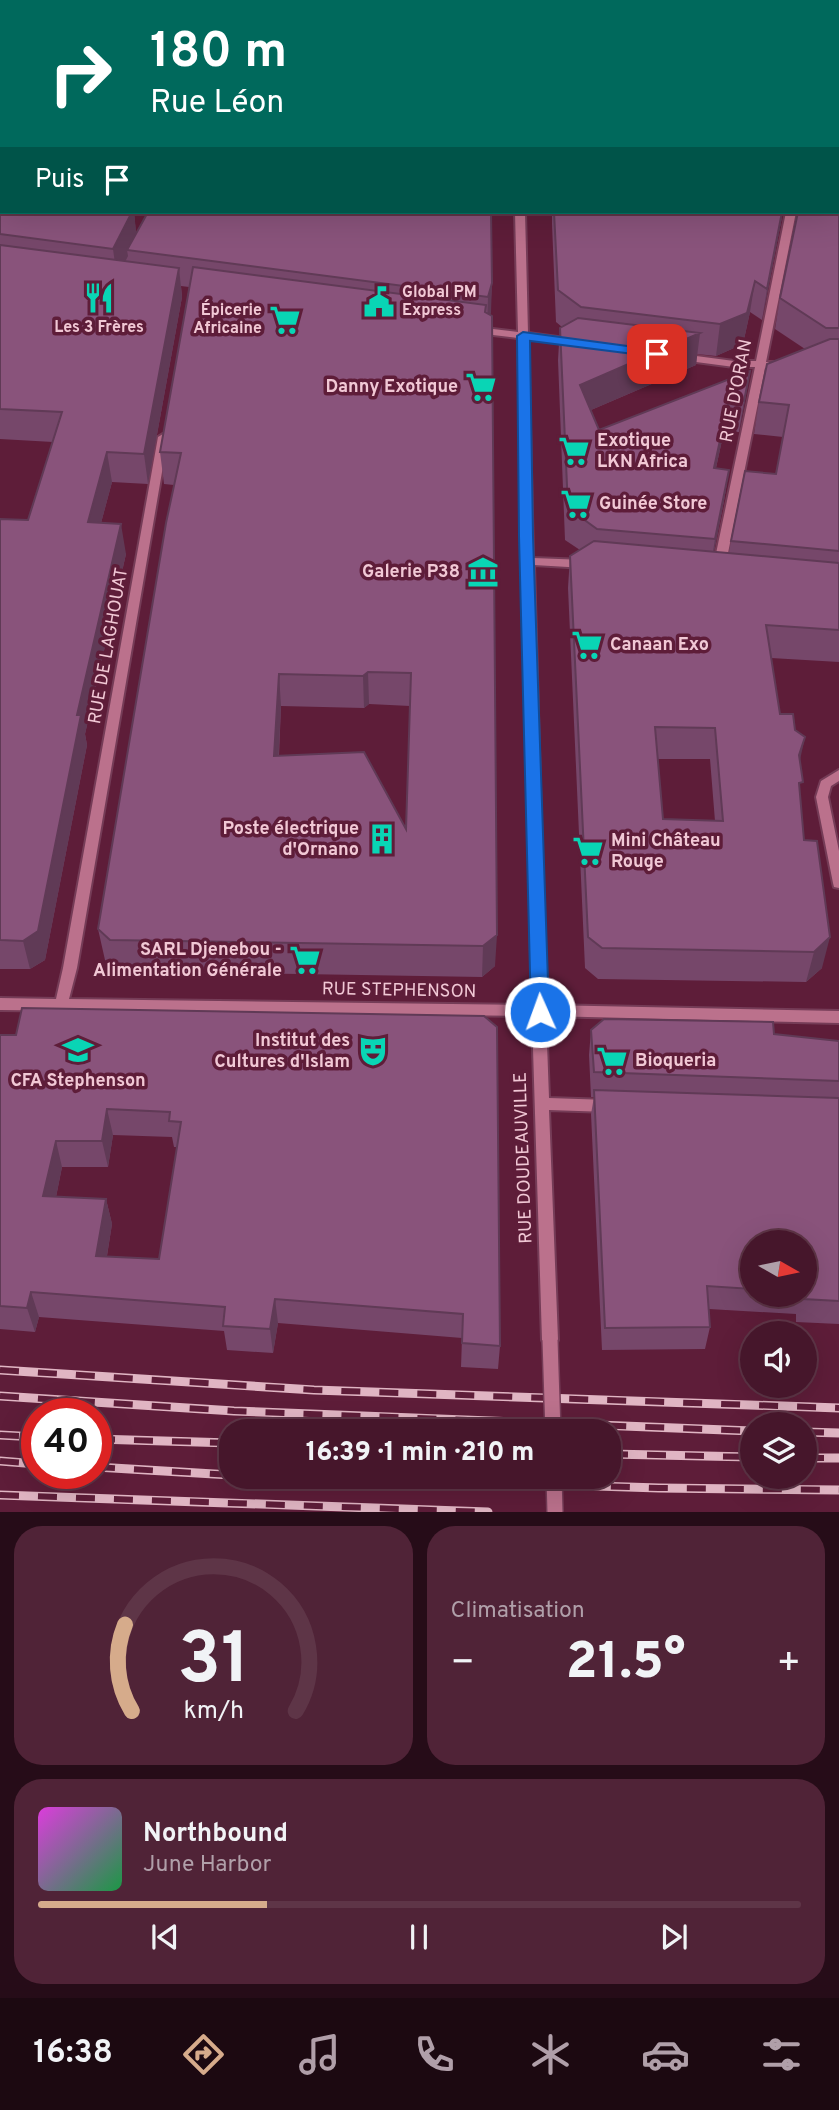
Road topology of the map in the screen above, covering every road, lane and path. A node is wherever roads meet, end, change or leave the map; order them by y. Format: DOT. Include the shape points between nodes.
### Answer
graph roads {
  1 [pos="520,214"];
  2 [pos="791,214"];
  3 [pos="465,329"];
  4 [pos="523,336"];
  5 [pos="582,343"];
  6 [pos="665,355"];
  7 [pos="760,365"];
  8 [pos="793,365"];
  9 [pos="165,425"];
  10 [pos="527,561"];
  11 [pos="597,566"];
  12 [pos="704,576"];
  13 [pos="839,775"];
  14 [pos="839,883"];
  15 [pos="0,1004"];
  16 [pos="61,1005"];
  17 [pos="540,1012"];
  18 [pos="839,1017"];
  19 [pos="542,1104"];
  20 [pos="617,1107"];
  21 [pos="553,1419"];
  22 [pos="554,1489"];
  23 [pos="555,1511"];
  1 -- 4 [label="street, RUE DOUDEAUVILLE"];
  2 -- 7 [label="street, RUE D'ORAN"];
  3 -- 4 [label="street"];
  4 -- 5 [label="street"];
  4 -- 10 [label="street, RUE DOUDEAUVILLE"];
  6 -- 7 [label="street"];
  7 -- 8 [label="street"];
  7 -- 12 [label="street, RUE D'ORAN" via="723,578"];
  9 -- 16 [label="street, RUE DE LAGHOUAT"];
  10 -- 11 [label="street"];
  10 -- 17 [label="street, RUE DOUDEAUVILLE"];
  13 -- 14 [label="street" via="825,784 822,797"];
  15 -- 16 [label="street, RUE STEPHENSON"];
  16 -- 17 [label="street, RUE STEPHENSON"];
  17 -- 18 [label="street, RUE STEPHENSON"];
  17 -- 19 [label="street, RUE DOUDEAUVILLE"];
  19 -- 20 [label="street"];
  19 -- 21 [label="street, RUE DOUDEAUVILLE, bridge"];
  22 -- 23 [label="street, bridge"];
}
